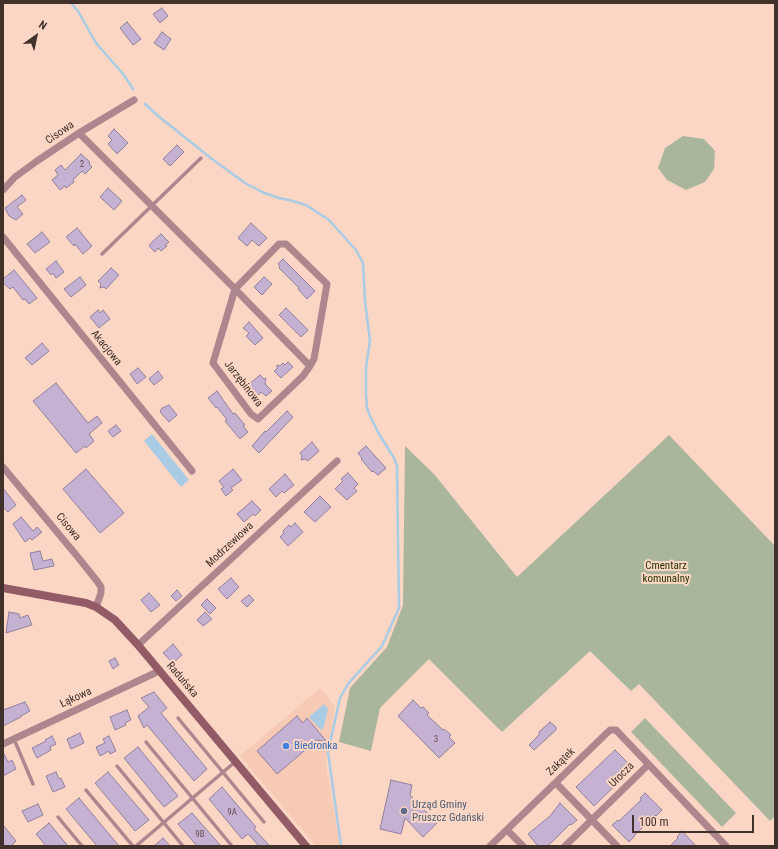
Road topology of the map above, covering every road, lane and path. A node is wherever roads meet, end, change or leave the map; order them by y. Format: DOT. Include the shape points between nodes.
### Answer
graph roads {
  1 [pos="134,100"];
  2 [pos="79,133"];
  3 [pos="201,158"];
  4 [pos="3,190"];
  5 [pos="152,205"];
  6 [pos="3,237"];
  7 [pos="102,254"];
  8 [pos="235,289"];
  9 [pos="310,366"];
  10 [pos="337,461"];
  11 [pos="3,467"];
  12 [pos="192,471"];
  13 [pos="3,588"];
  14 [pos="96,607"];
  15 [pos="138,645"];
  16 [pos="159,670"];
  17 [pos="178,718"];
  18 [pos="14,739"];
  19 [pos="146,742"];
  20 [pos="3,744"];
  21 [pos="236,762"];
  22 [pos="648,765"];
  23 [pos="117,766"];
  24 [pos="223,772"];
  25 [pos="556,782"];
  26 [pos="33,784"];
  27 [pos="86,790"];
  28 [pos="193,798"];
  29 [pos="58,817"];
  30 [pos="592,820"];
  31 [pos="264,822"];
  32 [pos="164,823"];
  33 [pos="507,830"];
  34 [pos="82,846"];
  35 [pos="133,846"];
  36 [pos="136,846"];
  37 [pos="183,846"];
  38 [pos="232,846"];
  39 [pos="306,846"];
  40 [pos="490,846"];
  41 [pos="523,846"];
  42 [pos="565,846"];
  43 [pos="617,846"];
  44 [pos="726,846"];
  1 -- 2 [label="street, Cisowa"];
  2 -- 4 [label="street, Cisowa" via="15,178"];
  2 -- 5 [label="street"];
  3 -- 5 [label="lane"];
  5 -- 7 [label="lane"];
  5 -- 8 [label="street"];
  6 -- 12 [label="street, Akacjowa"];
  8 -- 9 [label="street"];
  8 -- 9 [label="street, Jarzębinowa" via="279,244 286,244 327,284 314,359"];
  8 -- 9 [label="street, Jarzębinowa" via="213,363 250,414 258,419 303,376"];
  10 -- 15 [label="street, Modrzewiowa"];
  11 -- 14 [label="street, Cisowa" via="101,587"];
  13 -- 14 [label="street, Raduńska" via="74,600"];
  14 -- 15 [label="street, Raduńska" via="115,620"];
  15 -- 16 [label="street, Raduńska"];
  16 -- 18 [label="street, Łąkowa"];
  16 -- 21 [label="street, Raduńska"];
  17 -- 24 [label="lane"];
  18 -- 20 [label="street, Łąkowa"];
  18 -- 26 [label="lane"];
  19 -- 28 [label="lane"];
  21 -- 24 [label="lane"];
  21 -- 39 [label="street, Raduńska"];
  22 -- 25 [label="street, Zakątek" via="616,730 610,730"];
  22 -- 30 [label="street, Urocza"];
  22 -- 44 [label="street, Urocza"];
  23 -- 32 [label="lane"];
  24 -- 28 [label="lane"];
  24 -- 31 [label="lane"];
  25 -- 30 [label="street"];
  25 -- 33 [label="street, Zakątek"];
  27 -- 35 [label="lane"];
  28 -- 32 [label="lane"];
  28 -- 38 [label="lane"];
  29 -- 34 [label="lane"];
  30 -- 42 [label="street, Urocza"];
  30 -- 43 [label="street"];
  32 -- 36 [label="lane"];
  32 -- 37 [label="lane"];
  33 -- 40 [label="street, Zakątek"];
  33 -- 41 [label="street"];
}
